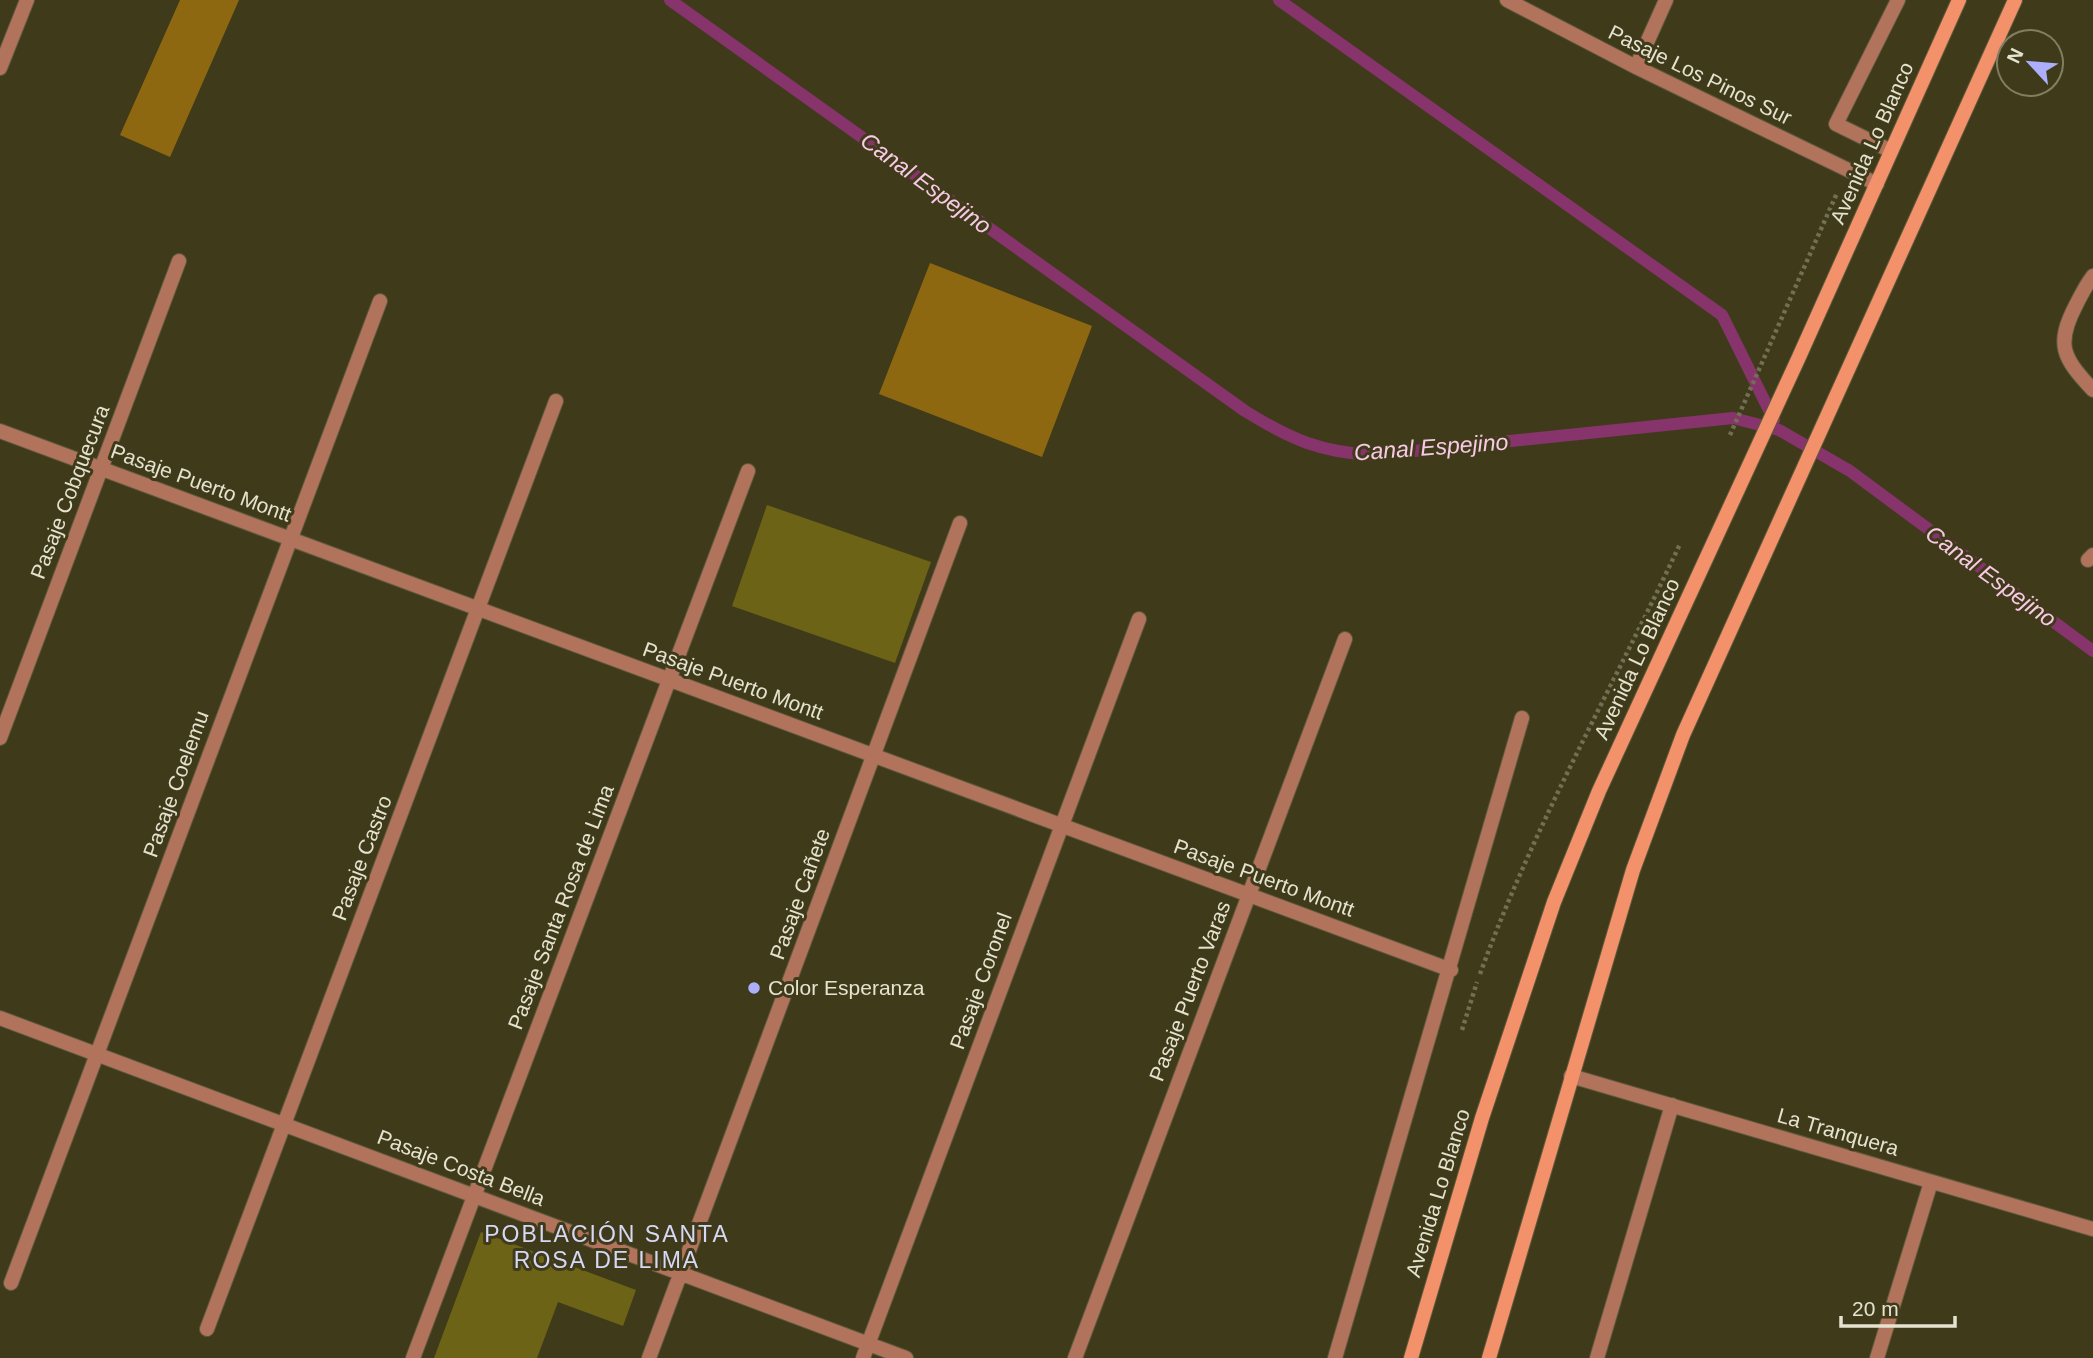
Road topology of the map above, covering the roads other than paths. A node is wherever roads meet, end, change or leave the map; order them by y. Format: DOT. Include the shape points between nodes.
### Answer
graph roads {
  1 [pos="27,0"];
  2 [pos="1507,0"];
  3 [pos="1666,0"];
  4 [pos="1898,0"];
  5 [pos="1959,0"];
  6 [pos="2015,0"];
  7 [pos="1522,5"];
  8 [pos="1636,67"];
  9 [pos="0,68"];
  10 [pos="1891,151"];
  11 [pos="1877,184"];
  12 [pos="179,261"];
  13 [pos="2093,276"];
  14 [pos="380,301"];
  15 [pos="2093,390"];
  16 [pos="556,401"];
  17 [pos="0,431"];
  18 [pos="101,468"];
  19 [pos="748,471"];
  20 [pos="960,523"];
  21 [pos="290,538"];
  22 [pos="478,608"];
  23 [pos="1139,619"];
  24 [pos="1345,639"];
  25 [pos="669,680"];
  26 [pos="1522,718"];
  27 [pos="0,738"];
  28 [pos="874,755"];
  29 [pos="1062,825"];
  30 [pos="1249,895"];
  31 [pos="1451,970"];
  32 [pos="0,1018"];
  33 [pos="97,1055"];
  34 [pos="1571,1076"];
  35 [pos="1672,1105"];
  36 [pos="284,1125"];
  37 [pos="1931,1182"];
  38 [pos="475,1196"];
  39 [pos="2093,1229"];
  40 [pos="681,1273"];
  41 [pos="11,1283"];
  42 [pos="207,1329"];
  43 [pos="866,1351"];
  44 [pos="414,1358"];
  45 [pos="649,1358"];
  46 [pos="906,1358"];
  47 [pos="1075,1358"];
  48 [pos="1335,1358"];
  49 [pos="1411,1358"];
  50 [pos="1489,1358"];
  51 [pos="1597,1358"];
  52 [pos="1877,1358"];
  1 -- 9 [label="street"];
  2 -- 7 [label="street, Pasaje Los Pinos Sur"];
  3 -- 8 [label="street"];
  4 -- 10 [label="street" via="1836,124"];
  5 -- 10 [label="main road, Avenida Lo Blanco"];
  6 -- 34 [label="main road" via="1683,734"];
  7 -- 8 [label="street, Pasaje Los Pinos Sur"];
  8 -- 11 [label="street, Pasaje Los Pinos Sur"];
  10 -- 11 [label="main road, Avenida Lo Blanco"];
  11 -- 49 [label="main road, Avenida Lo Blanco" via="1599,791 1554,902 1482,1118"];
  12 -- 18 [label="street, Pasaje Cobquecura"];
  13 -- 15 [label="street" via="2064,328 2070,366"];
  14 -- 21 [label="street, Pasaje Coelemu"];
  16 -- 22 [label="street, Pasaje Castro"];
  17 -- 18 [label="street, Pasaje Puerto Montt"];
  18 -- 21 [label="street, Pasaje Puerto Montt"];
  18 -- 27 [label="street, Pasaje Cobquecura"];
  19 -- 25 [label="street, Pasaje Santa Rosa de Lima"];
  20 -- 28 [label="street, Pasaje Cañete"];
  21 -- 22 [label="street, Pasaje Puerto Montt"];
  21 -- 33 [label="street, Pasaje Coelemu"];
  22 -- 25 [label="street, Pasaje Puerto Montt"];
  22 -- 36 [label="street, Pasaje Castro"];
  23 -- 29 [label="street, Pasaje Coronel"];
  24 -- 30 [label="street, Pasaje Puerto Varas"];
  25 -- 28 [label="street, Pasaje Puerto Montt"];
  25 -- 38 [label="street, Pasaje Santa Rosa de Lima"];
  26 -- 31 [label="street"];
  28 -- 29 [label="street, Pasaje Puerto Montt"];
  28 -- 40 [label="street, Pasaje Cañete"];
  29 -- 30 [label="street, Pasaje Puerto Montt"];
  29 -- 43 [label="street, Pasaje Coronel"];
  30 -- 31 [label="street, Pasaje Puerto Montt"];
  30 -- 47 [label="street, Pasaje Puerto Varas"];
  31 -- 48 [label="street"];
  32 -- 33 [label="street, Pasaje Costa Bella"];
  33 -- 36 [label="street, Pasaje Costa Bella"];
  33 -- 41 [label="street, Pasaje Coelemu"];
  34 -- 35 [label="street, La Tranquera"];
  34 -- 50 [label="main road"];
  35 -- 37 [label="street, La Tranquera"];
  35 -- 51 [label="street"];
  36 -- 38 [label="street, Pasaje Costa Bella"];
  36 -- 42 [label="street, Pasaje Castro"];
  37 -- 39 [label="street, La Tranquera"];
  37 -- 52 [label="street"];
  38 -- 40 [label="street, Pasaje Costa Bella"];
  38 -- 44 [label="street, Pasaje Santa Rosa de Lima"];
  40 -- 43 [label="street, Pasaje Costa Bella"];
  40 -- 45 [label="street, Pasaje Cañete"];
  43 -- 46 [label="street, Pasaje Costa Bella"];
}
